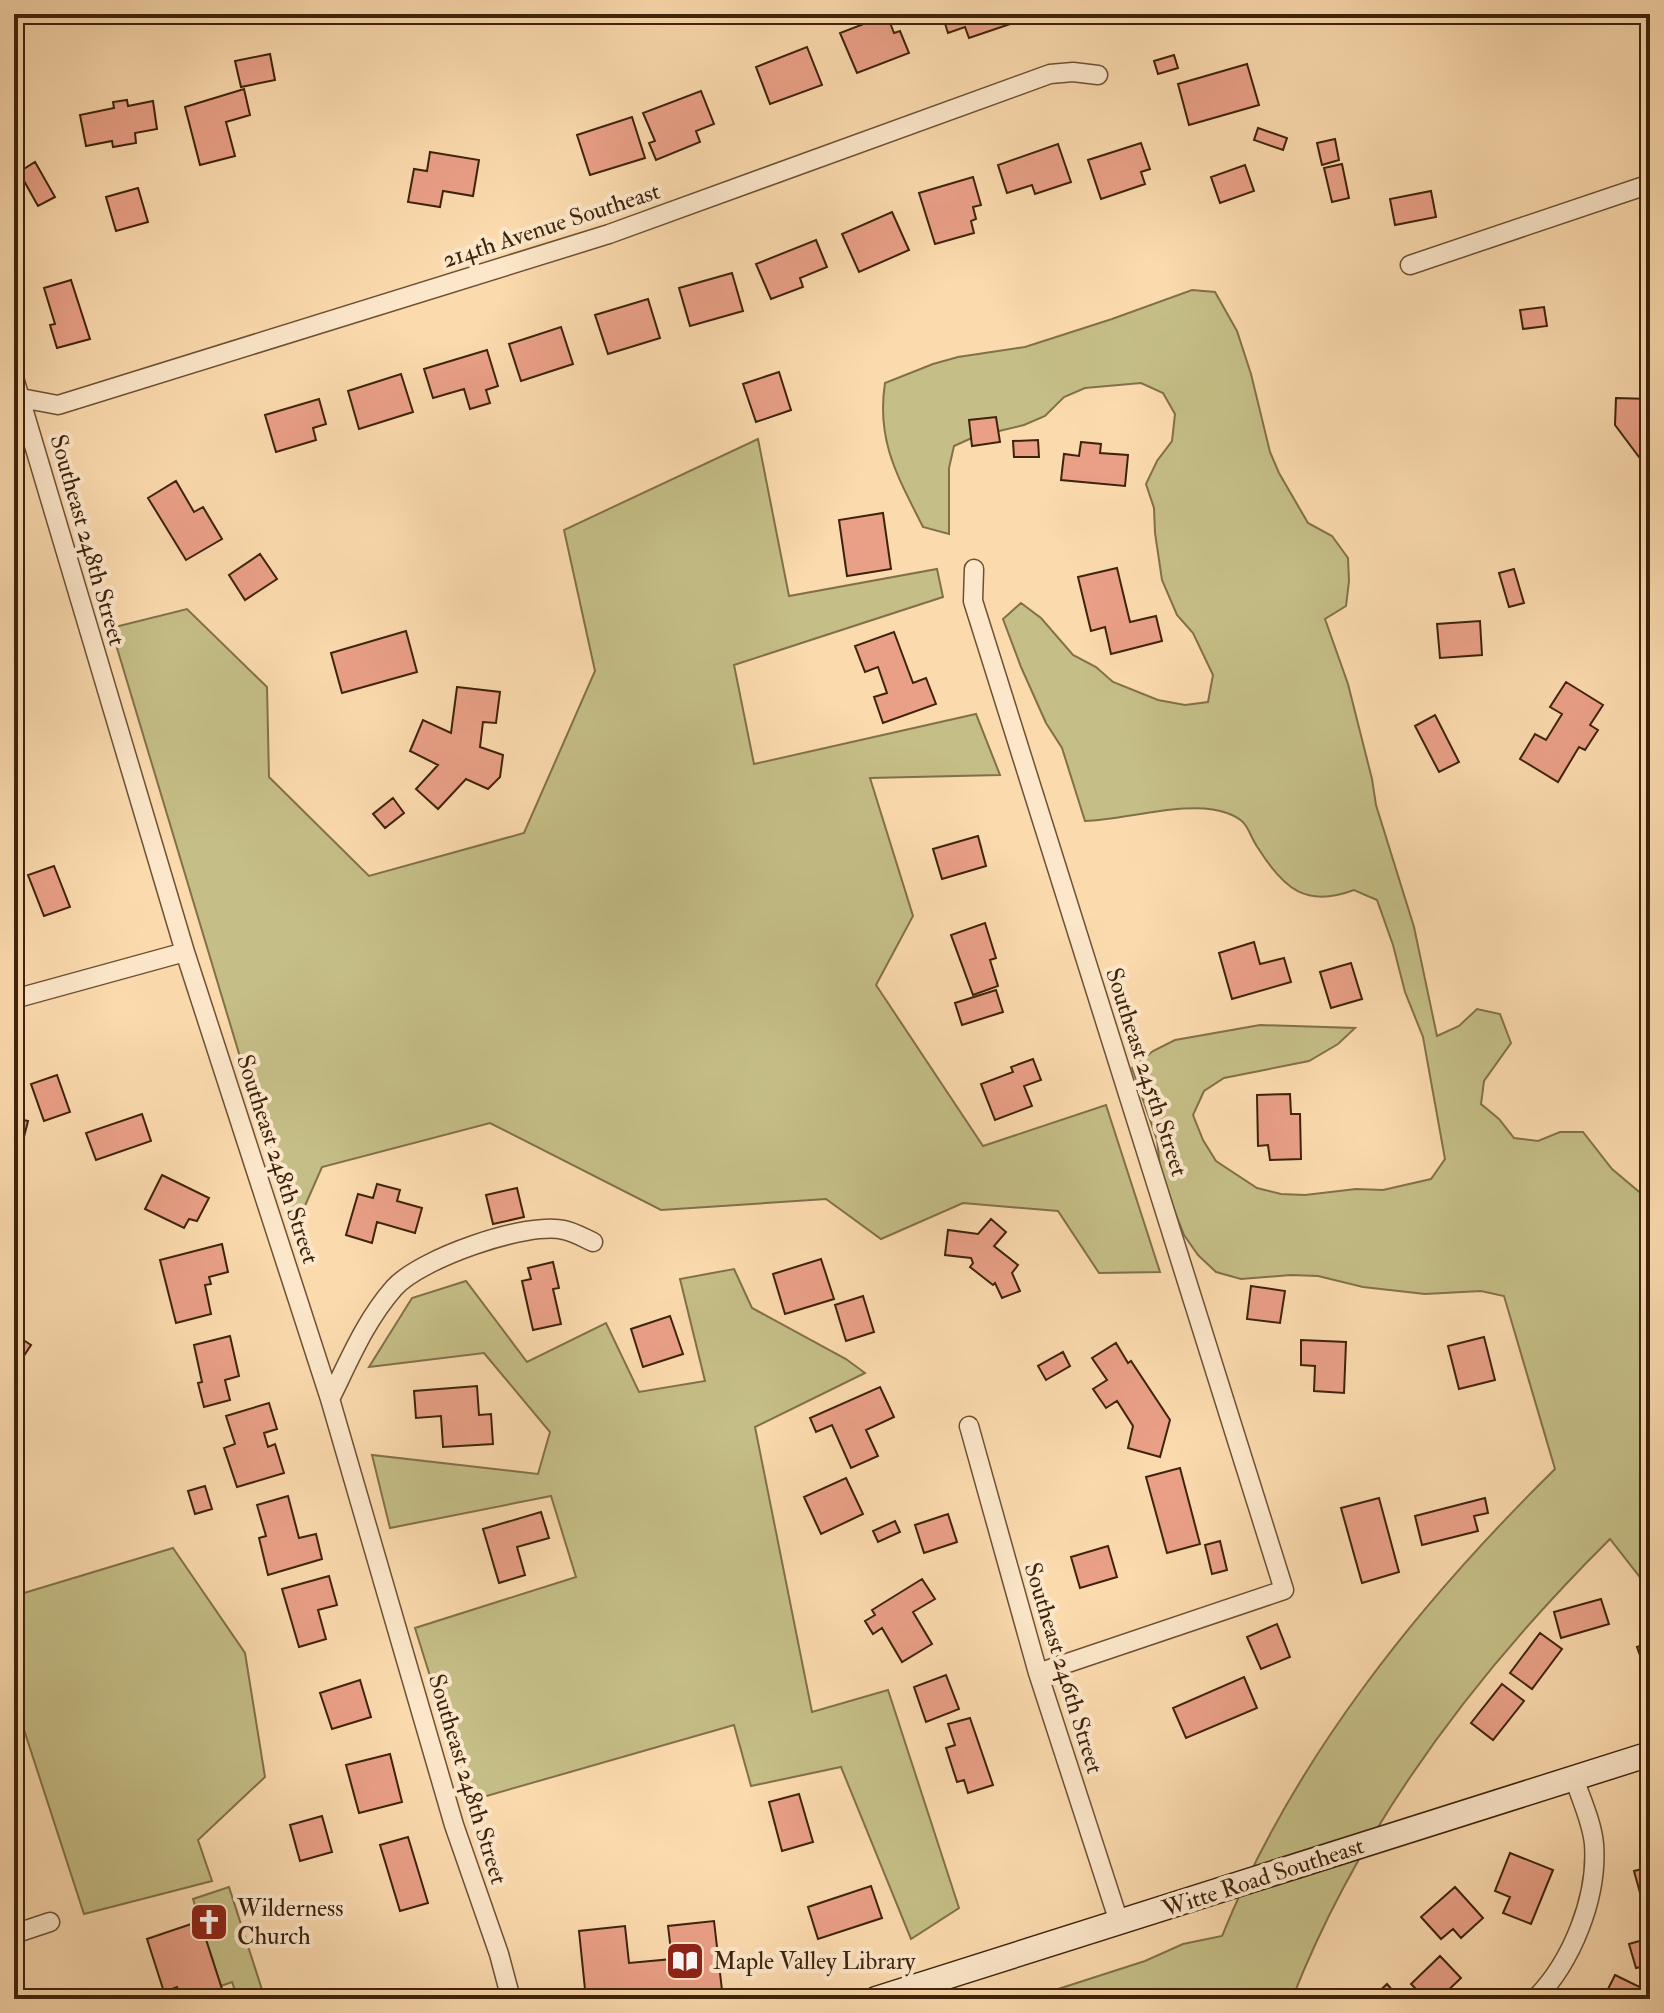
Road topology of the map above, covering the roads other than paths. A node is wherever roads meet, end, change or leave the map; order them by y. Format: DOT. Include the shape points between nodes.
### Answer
graph roads {
  1 [pos="1098,75"];
  2 [pos="1650,184"];
  3 [pos="1410,265"];
  4 [pos="14,378"];
  5 [pos="17,399"];
  6 [pos="974,569"];
  7 [pos="185,952"];
  8 [pos="14,999"];
  9 [pos="593,1242"];
  10 [pos="330,1399"];
  11 [pos="969,1426"];
  12 [pos="1038,1673"];
  13 [pos="1650,1754"];
  14 [pos="1574,1778"];
  15 [pos="50,1922"];
  16 [pos="1119,1922"];
  17 [pos="14,1934"];
  18 [pos="499,1954"];
  19 [pos="511,1999"];
  20 [pos="521,1999"];
  21 [pos="876,1999"];
  22 [pos="1535,1999"];
  1 -- 5 [label="street, 214th Avenue Southeast" via="1050,74 609,234 58,405"];
  2 -- 3 [label="street"];
  4 -- 5 [label="street, Southeast 248th Street"];
  5 -- 7 [label="street, Southeast 248th Street"];
  6 -- 12 [label="street, Southeast 245th Street" via="973,601 1284,1590"];
  7 -- 8 [label="street"];
  7 -- 10 [label="street, Southeast 248th Street"];
  9 -- 10 [label="street" via="564,1229 533,1229 429,1262 396,1285 367,1324"];
  10 -- 18 [label="street, Southeast 248th Street" via="454,1825"];
  11 -- 12 [label="street, Southeast 246th Street"];
  12 -- 16 [label="street, Southeast 246th Street"];
  13 -- 14 [label="street, Witte Road Southeast"];
  14 -- 16 [label="street, Witte Road Southeast"];
  14 -- 22 [label="street" via="1594,1843 1594,1868 1572,1951"];
  15 -- 17 [label="street"];
  16 -- 21 [label="street, Witte Road Southeast"];
  18 -- 19 [label="street, Southeast 248th Street"];
  18 -- 20 [label="street, Southeast 248th Street"];
}
